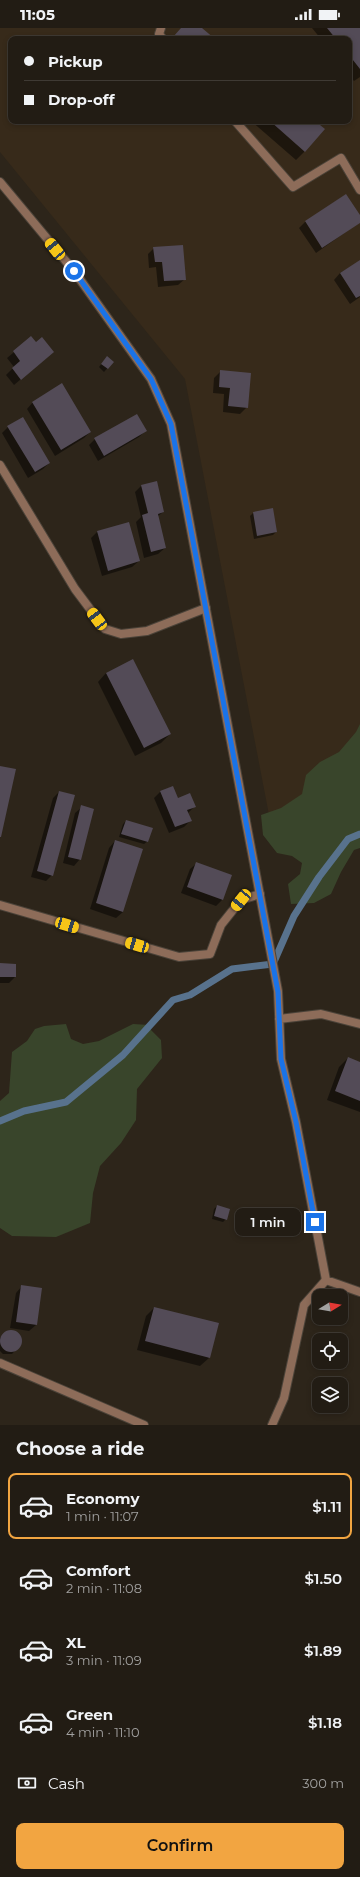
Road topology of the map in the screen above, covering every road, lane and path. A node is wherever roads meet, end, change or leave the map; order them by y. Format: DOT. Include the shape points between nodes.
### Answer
graph roads {
  1 [pos="238,124"];
  2 [pos="0,182"];
  3 [pos="360,190"];
  4 [pos="0,465"];
  5 [pos="206,608"];
  6 [pos="260,894"];
  7 [pos="0,905"];
  8 [pos="279,1019"];
  9 [pos="360,1024"];
  10 [pos="326,1280"];
  11 [pos="360,1292"];
  12 [pos="0,1363"];
  13 [pos="144,1425"];
  14 [pos="272,1425"];
  1 -- 3 [label="street" via="293,187 340,158"];
  2 -- 5 [label="street" via="74,271 151,379 171,424"];
  4 -- 5 [label="street" via="75,589 105,629 121,634 147,631"];
  5 -- 6 [label="street"];
  6 -- 7 [label="street" via="241,900 221,925 210,954 179,957"];
  6 -- 8 [label="street" via="278,992"];
  8 -- 9 [label="street" via="322,1014"];
  8 -- 10 [label="street" via="281,1059 296,1122"];
  10 -- 11 [label="street"];
  10 -- 14 [label="street" via="304,1305 284,1398"];
  12 -- 13 [label="street"];
}
